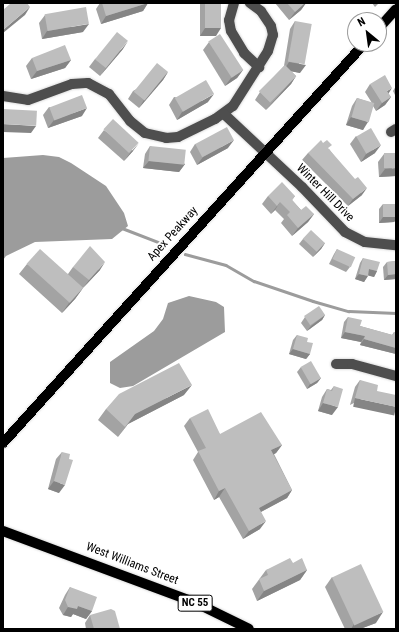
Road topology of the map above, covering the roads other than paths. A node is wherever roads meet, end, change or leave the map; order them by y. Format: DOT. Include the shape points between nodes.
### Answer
graph roads {
  1 [pos="234,3"];
  2 [pos="250,3"];
  3 [pos="396,9"];
  4 [pos="387,19"];
  5 [pos="357,52"];
  6 [pos="259,66"];
  7 [pos="3,96"];
  8 [pos="224,114"];
  9 [pos="265,152"];
  10 [pos="396,245"];
  11 [pos="336,364"];
  12 [pos="396,376"];
  13 [pos="3,443"];
  14 [pos="3,530"];
  15 [pos="249,629"];
  1 -- 6 [label="street" via="229,20 231,31 244,53"];
  2 -- 6 [label="street" via="261,11 272,30 268,51"];
  3 -- 4 [label="main road"];
  5 -- 9 [label="main road, Apex Peakway"];
  6 -- 8 [label="street" via="238,101"];
  7 -- 8 [label="street" via="28,100 72,84 88,83 109,94 136,127 149,135 166,138 187,133"];
  8 -- 9 [label="street, Winter Hill Drive"];
  9 -- 10 [label="street, Winter Hill Drive" via="345,232 365,242"];
  9 -- 13 [label="main road, Apex Peakway"];
  11 -- 12 [label="street" via="352,364"];
  14 -- 15 [label="main road, West Williams Street / NC 55" via="158,588"];
}
